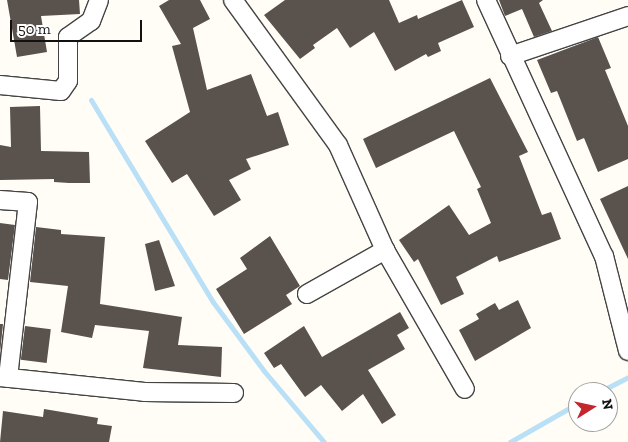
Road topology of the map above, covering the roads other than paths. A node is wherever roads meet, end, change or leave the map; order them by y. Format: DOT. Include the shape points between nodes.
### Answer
graph roads {
  1 [pos="99,0"];
  2 [pos="233,0"];
  3 [pos="486,0"];
  4 [pos="628,16"];
  5 [pos="510,56"];
  6 [pos="0,85"];
  7 [pos="0,200"];
  8 [pos="385,250"];
  9 [pos="307,294"];
  10 [pos="628,351"];
  11 [pos="4,377"];
  12 [pos="465,389"];
  13 [pos="234,393"];
  1 -- 6 [label="street" via="91,20 68,38 68,81 61,91"];
  2 -- 8 [label="street" via="338,145"];
  3 -- 5 [label="street"];
  4 -- 5 [label="street"];
  5 -- 10 [label="street" via="604,256"];
  7 -- 11 [label="street" via="28,202"];
  8 -- 9 [label="street"];
  8 -- 12 [label="street"];
  11 -- 13 [label="street" via="144,392"];
}
